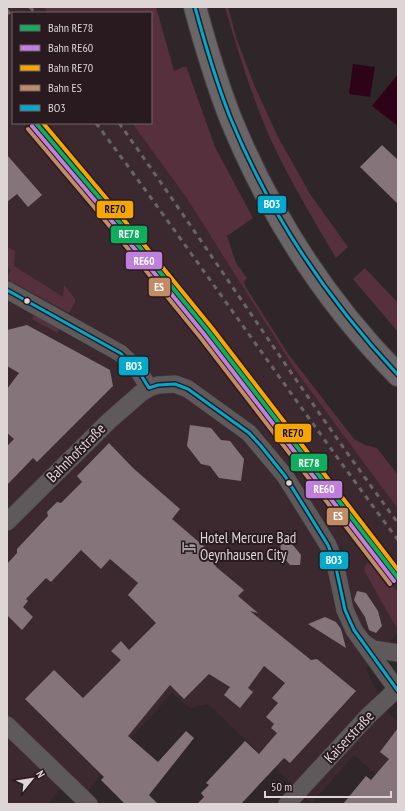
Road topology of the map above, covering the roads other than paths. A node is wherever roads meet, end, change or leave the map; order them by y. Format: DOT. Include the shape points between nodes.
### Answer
graph roads {
  1 [pos="195,7"];
  2 [pos="7,290"];
  3 [pos="398,375"];
  4 [pos="149,388"];
  5 [pos="7,522"];
  6 [pos="360,640"];
  7 [pos="398,653"];
  8 [pos="397,690"];
  9 [pos="7,725"];
  10 [pos="89,804"];
  11 [pos="288,804"];
  1 -- 3 [label="main road" via="230,116 275,211 298,252 332,301"];
  2 -- 4 [label="street" via="120,352 138,370"];
  4 -- 5 [label="street, Bahnhofstraße" via="109,421"];
  4 -- 6 [label="street" via="175,384 188,389 249,433 261,446 286,476 328,545 335,563 345,610"];
  6 -- 7 [label="street" via="374,649"];
  6 -- 8 [label="street"];
  8 -- 11 [label="street, Kaiserstraße" via="368,716"];
  9 -- 10 [label="street"];
}
